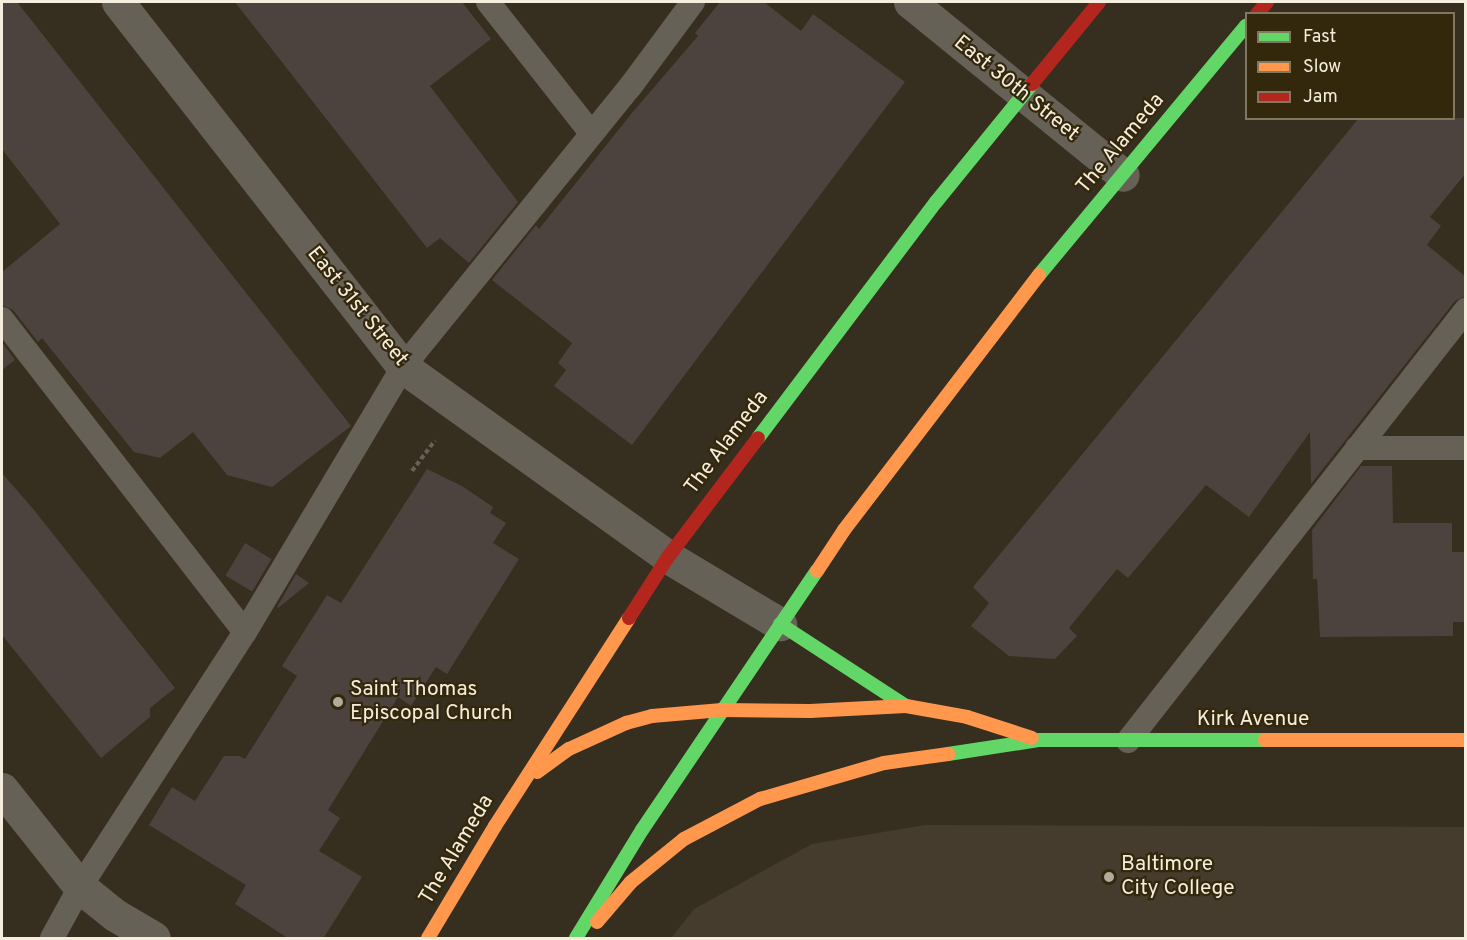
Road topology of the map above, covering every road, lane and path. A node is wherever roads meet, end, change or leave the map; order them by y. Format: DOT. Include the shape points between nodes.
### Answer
graph roads {
  1 [pos="118,2"];
  2 [pos="488,2"];
  3 [pos="693,2"];
  4 [pos="910,2"];
  5 [pos="1099,2"];
  6 [pos="1245,27"];
  7 [pos="1022,94"];
  8 [pos="591,133"];
  9 [pos="1123,175"];
  10 [pos="1466,310"];
  11 [pos="2,319"];
  12 [pos="403,367"];
  13 [pos="441,433"];
  14 [pos="1357,448"];
  15 [pos="1466,448"];
  16 [pos="412,471"];
  17 [pos="668,557"];
  18 [pos="780,624"];
  19 [pos="245,632"];
  20 [pos="906,706"];
  21 [pos="722,710"];
  22 [pos="1040,740"];
  23 [pos="1466,740"];
  24 [pos="1128,741"];
  25 [pos="519,788"];
  26 [pos="2,789"];
  27 [pos="80,887"];
  28 [pos="52,939"];
  29 [pos="154,939"];
  30 [pos="428,939"];
  31 [pos="576,939"];
  32 [pos="584,939"];
  1 -- 12 [label="street, East 31st Street"];
  2 -- 8 [label="lane"];
  3 -- 8 [label="lane"];
  4 -- 7 [label="street, East 30th Street"];
  5 -- 7 [label="main road, The Alameda"];
  6 -- 9 [label="main road, The Alameda"];
  7 -- 9 [label="street, East 30th Street"];
  7 -- 17 [label="main road, The Alameda"];
  8 -- 12 [label="lane"];
  9 -- 18 [label="main road, The Alameda" via="1047,263 890,469"];
  10 -- 14 [label="lane"];
  11 -- 19 [label="lane"];
  12 -- 17 [label="street, East 31st Street"];
  12 -- 19 [label="lane"];
  13 -- 16 [label="path"];
  14 -- 15 [label="lane"];
  14 -- 24 [label="lane"];
  17 -- 18 [label="street, East 31st Street"];
  17 -- 25 [label="main road, The Alameda"];
  18 -- 20 [label="main road, Kirk Avenue"];
  18 -- 21 [label="main road, The Alameda"];
  19 -- 27 [label="lane"];
  20 -- 21 [label="main road, Kirk Avenue" via="792,712"];
  20 -- 22 [label="main road, Kirk Avenue" via="967,717"];
  21 -- 25 [label="main road, Kirk Avenue" via="652,716 626,723 568,749"];
  21 -- 31 [label="main road, The Alameda"];
  22 -- 24 [label="main road, Kirk Avenue"];
  22 -- 32 [label="main road, Kirk Avenue" via="884,763 820,778 760,800 684,839 657,859 631,882"];
  23 -- 24 [label="main road, Kirk Avenue"];
  25 -- 30 [label="main road, The Alameda"];
  26 -- 27 [label="street"];
  27 -- 28 [label="lane"];
  27 -- 29 [label="street"];
}
